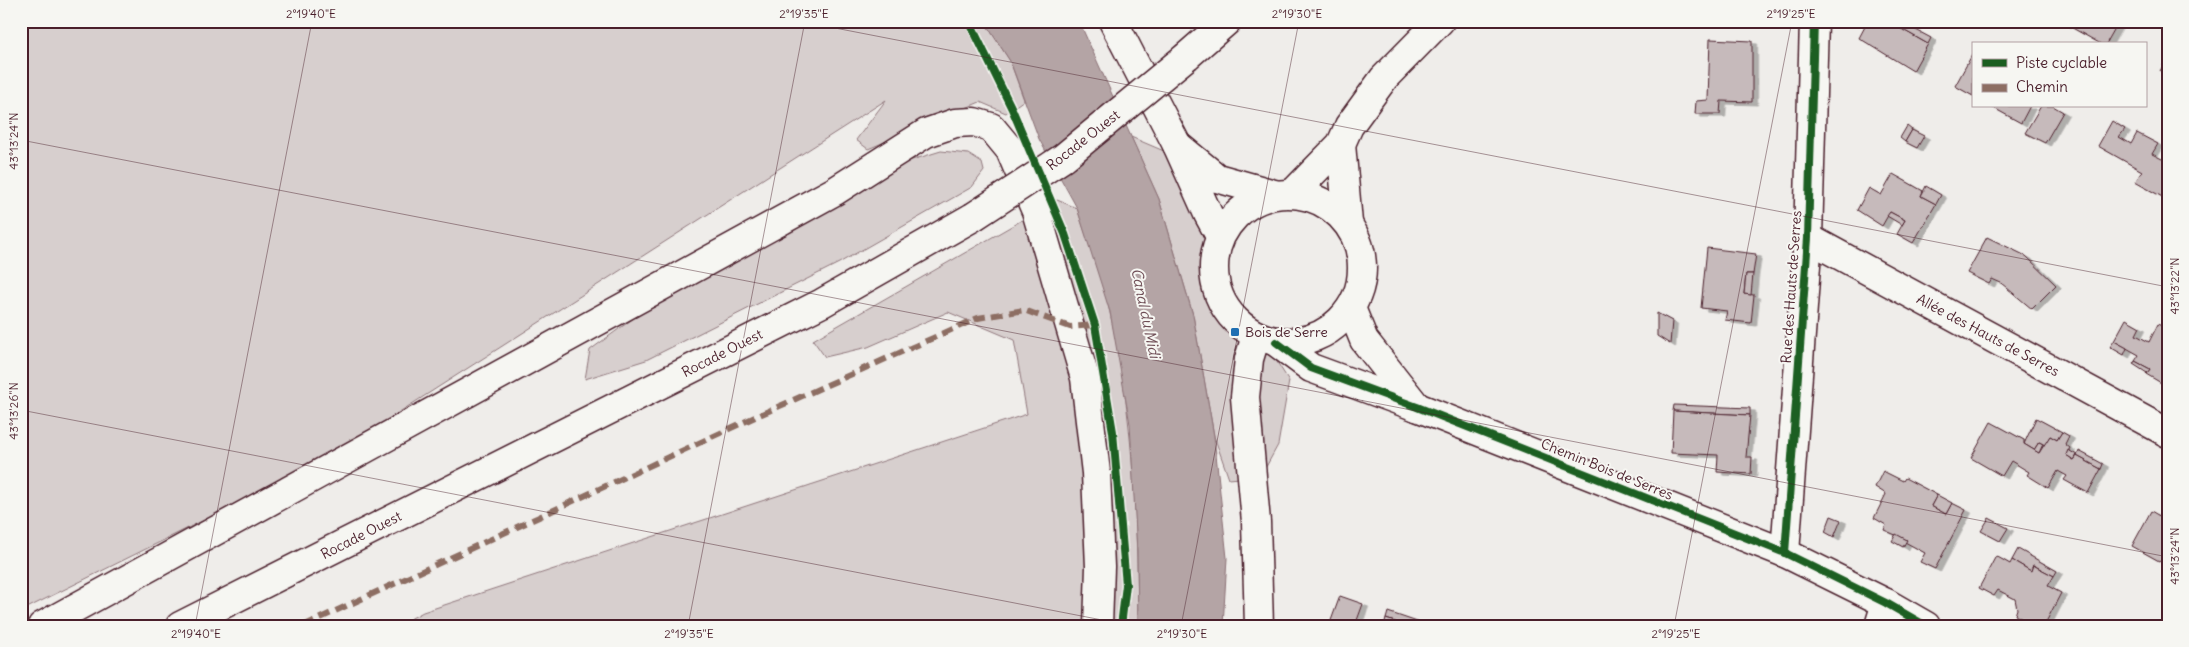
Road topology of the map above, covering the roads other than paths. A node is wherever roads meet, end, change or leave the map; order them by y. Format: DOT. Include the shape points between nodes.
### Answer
graph roads {
  1 [pos="1113,21"];
  2 [pos="1227,21"];
  3 [pos="1440,21"];
  4 [pos="1814,21"];
  5 [pos="1341,144"];
  6 [pos="1176,145"];
  7 [pos="1283,194"];
  8 [pos="1348,223"];
  9 [pos="1220,236"];
  10 [pos="1808,238"];
  11 [pos="1351,308"];
  12 [pos="1266,339"];
  13 [pos="1417,407"];
  14 [pos="2168,433"];
  15 [pos="1785,553"];
  16 [pos="1883,614"];
  17 [pos="42,626"];
  18 [pos="180,626"];
  19 [pos="1098,626"];
  20 [pos="1259,626"];
  21 [pos="1926,626"];
  1 -- 6 [label="street"];
  2 -- 18 [label="street, Rocade Ouest, bridge" via="1062,158 973,217 822,303"];
  3 -- 5 [label="street" via="1384,78 1349,126"];
  4 -- 10 [label="street, Rue des Hauts de Serres"];
  5 -- 7 [label="street"];
  5 -- 8 [label="street"];
  6 -- 7 [label="street" via="1217,178"];
  6 -- 9 [label="street"];
  7 -- 8 [label="street" via="1311,197 1331,207"];
  7 -- 9 [label="street" via="1252,203 1233,217"];
  8 -- 11 [label="street" via="1358,243 1363,265 1360,288"];
  9 -- 12 [label="street" via="1213,259 1214,282 1222,304 1236,322"];
  10 -- 14 [label="street, Allée des Hauts de Serres"];
  10 -- 15 [label="street, Rue des Hauts de Serres"];
  11 -- 12 [label="street" via="1337,324 1318,336 1298,342"];
  11 -- 13 [label="street" via="1364,340"];
  12 -- 13 [label="street, Chemin Bois de Serres" via="1311,368"];
  12 -- 20 [label="street" via="1249,358 1245,397 1256,522"];
  13 -- 15 [label="street, Chemin Bois de Serres"];
  15 -- 16 [label="street, Chemin Bois de Serres"];
  16 -- 21 [label="street, Chemin Bois de Serres"];
  17 -- 19 [label="street" via="818,200 926,133 955,123 974,122 991,127 1010,150 1036,211 1086,378 1096,474 1100,567"];
}
